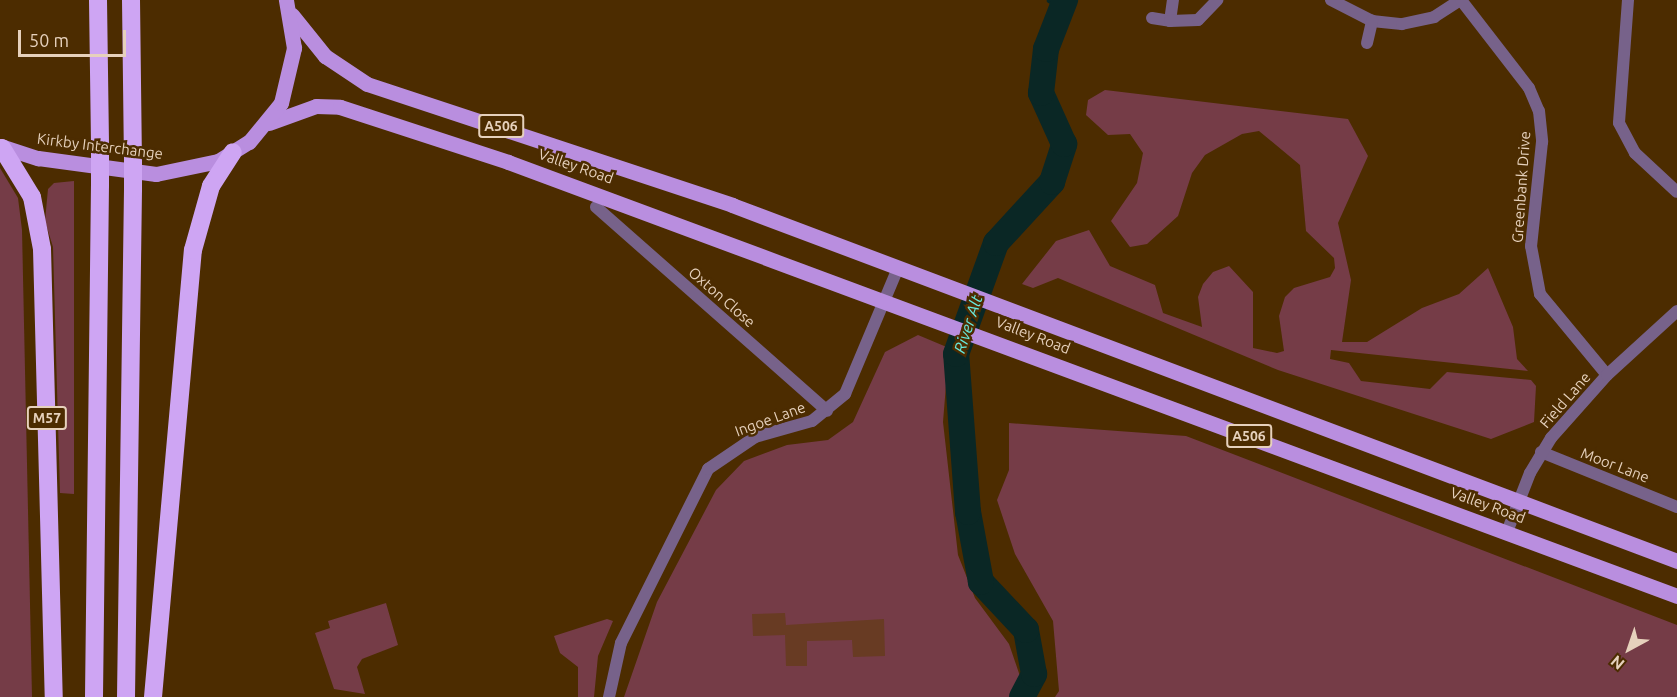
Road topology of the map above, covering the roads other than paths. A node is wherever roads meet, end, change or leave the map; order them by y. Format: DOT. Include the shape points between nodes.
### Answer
graph roads {
  1 [pos="98,0"];
  2 [pos="131,0"];
  3 [pos="286,0"];
  4 [pos="1173,0"];
  5 [pos="1216,0"];
  6 [pos="1331,0"];
  7 [pos="1460,0"];
  8 [pos="1628,0"];
  9 [pos="292,15"];
  10 [pos="1152,18"];
  11 [pos="1170,21"];
  12 [pos="1371,21"];
  13 [pos="1367,43"];
  14 [pos="269,123"];
  15 [pos="1,147"];
  16 [pos="233,152"];
  17 [pos="1677,192"];
  18 [pos="596,207"];
  19 [pos="898,268"];
  20 [pos="887,299"];
  21 [pos="1677,311"];
  22 [pos="1607,375"];
  23 [pos="827,411"];
  24 [pos="1541,452"];
  25 [pos="1519,501"];
  26 [pos="1677,507"];
  27 [pos="1508,532"];
  28 [pos="1677,561"];
  29 [pos="1677,596"];
  30 [pos="54,697"];
  31 [pos="94,697"];
  32 [pos="126,697"];
  33 [pos="153,697"];
  34 [pos="609,697"];
  1 -- 31 [label="highway, bridge" via="100,185"];
  2 -- 32 [label="highway, bridge" via="133,189"];
  3 -- 9 [label="main road, Kirkby Interchange / A506"];
  4 -- 11 [label="street"];
  5 -- 11 [label="street" via="1198,20"];
  6 -- 12 [label="street"];
  7 -- 12 [label="street" via="1418,22"];
  7 -- 22 [label="street, Greenbank Drive" via="1528,88 1539,111 1542,142 1531,246 1540,294"];
  8 -- 17 [label="street" via="1619,123 1635,153"];
  9 -- 14 [label="main road, Kirkby Interchange / A506" via="289,80"];
  9 -- 19 [label="main road, Valley Road / A506" via="325,56 367,84 611,163"];
  10 -- 11 [label="street"];
  12 -- 13 [label="street"];
  14 -- 16 [label="main road, Kirkby Interchange / A506"];
  14 -- 20 [label="main road, Valley Road / A506" via="316,106 340,107 603,194"];
  15 -- 16 [label="main road, Kirkby Interchange / A506" via="39,159 156,174 199,167"];
  15 -- 30 [label="highway, M57" via="32,197 42,249"];
  16 -- 33 [label="highway" via="211,186 193,250"];
  18 -- 23 [label="street, Oxton Close"];
  19 -- 20 [label="street, Ingoe Lane"];
  19 -- 25 [label="main road, Valley Road / A506"];
  20 -- 23 [label="street, Ingoe Lane" via="855,376"];
  20 -- 27 [label="main road, Valley Road / A506"];
  21 -- 22 [label="street, Field Lane"];
  22 -- 24 [label="street, Field Lane"];
  23 -- 34 [label="street, Ingoe Lane" via="812,421 755,437 708,469 621,643"];
  24 -- 25 [label="street, Field Lane"];
  24 -- 26 [label="street, Moor Lane"];
  25 -- 27 [label="street, Field Lane"];
  25 -- 28 [label="main road, Valley Road / A506"];
  27 -- 29 [label="main road, Valley Road / A506"];
}
